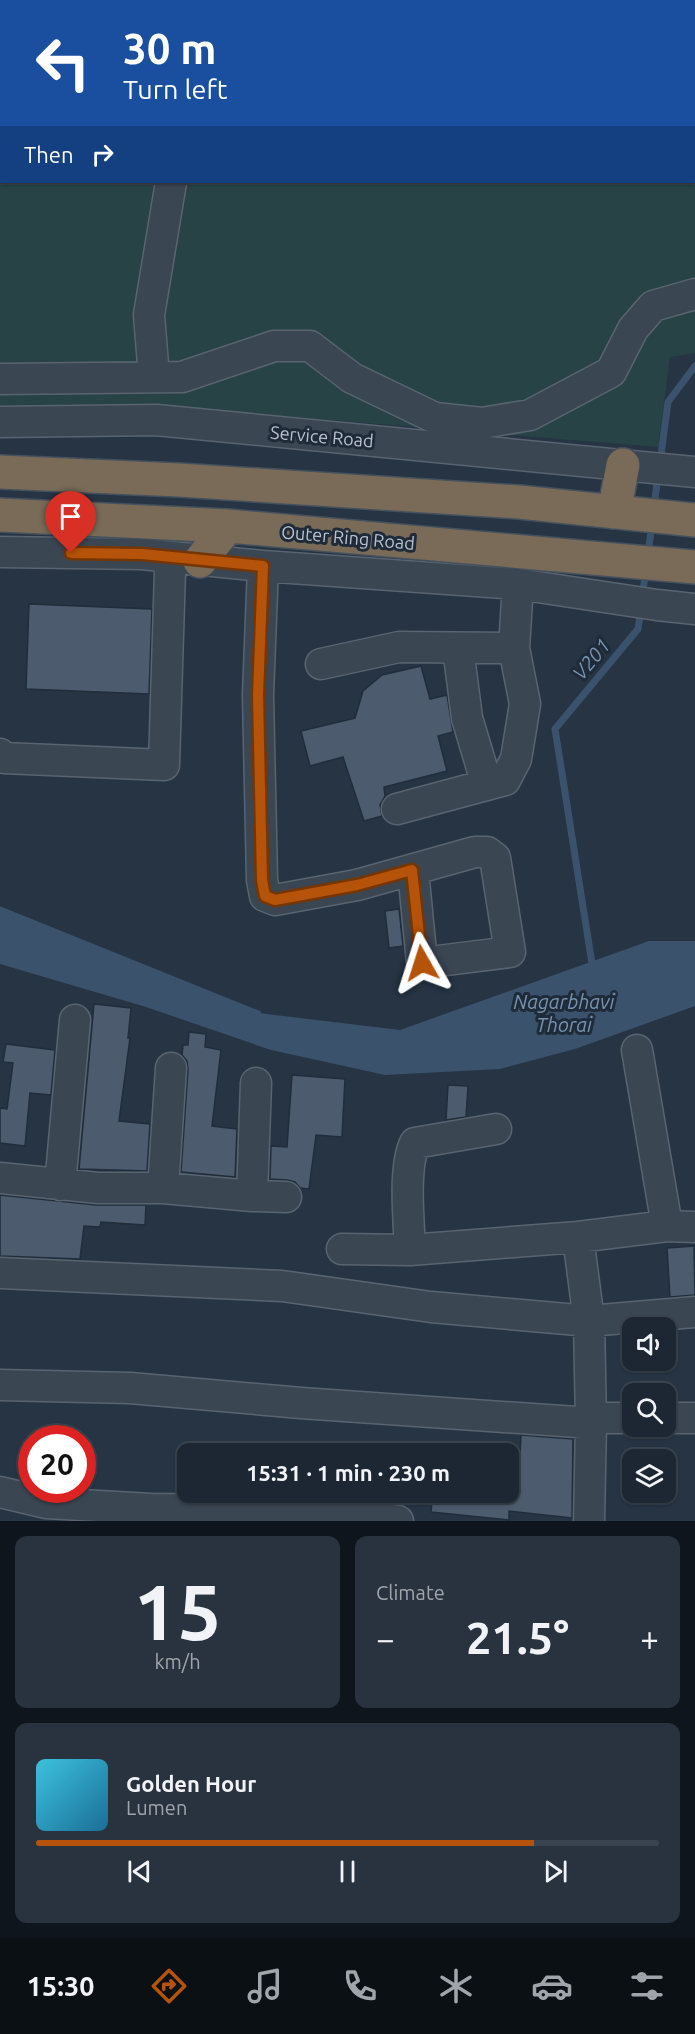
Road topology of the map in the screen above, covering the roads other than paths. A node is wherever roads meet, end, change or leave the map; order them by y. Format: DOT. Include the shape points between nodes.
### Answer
graph roads {
  1 [pos="171,183"];
  2 [pos="695,294"];
  3 [pos="154,377"];
  4 [pos="0,379"];
  5 [pos="0,422"];
  6 [pos="633,466"];
  7 [pos="685,471"];
  8 [pos="0,472"];
  9 [pos="0,515"];
  10 [pos="654,516"];
  11 [pos="228,526"];
  12 [pos="0,552"];
  13 [pos="166,557"];
  14 [pos="200,561"];
  15 [pos="263,566"];
  16 [pos="695,567"];
  17 [pos="518,584"];
  18 [pos="695,609"];
  19 [pos="458,648"];
  20 [pos="514,648"];
  21 [pos="321,664"];
  22 [pos="0,754"];
  23 [pos="487,785"];
  24 [pos="397,809"];
  25 [pos="412,870"];
  26 [pos="75,1020"];
  27 [pos="637,1050"];
  28 [pos="171,1068"];
  29 [pos="256,1083"];
  30 [pos="496,1129"];
  31 [pos="0,1178"];
  32 [pos="60,1185"];
  33 [pos="163,1188"];
  34 [pos="252,1196"];
  35 [pos="286,1197"];
  36 [pos="681,1227"];
  37 [pos="578,1237"];
  38 [pos="342,1249"];
  39 [pos="410,1250"];
  40 [pos="0,1273"];
  41 [pos="695,1312"];
  42 [pos="589,1321"];
  43 [pos="0,1384"];
  44 [pos="622,1418"];
  45 [pos="676,1418"];
  46 [pos="695,1418"];
  47 [pos="591,1423"];
  48 [pos="0,1492"];
  49 [pos="47,1512"];
  50 [pos="151,1515"];
  51 [pos="235,1516"];
  52 [pos="316,1516"];
  53 [pos="398,1521"];
  54 [pos="589,1521"];
  1 -- 3 [label="street" via="149,315"];
  2 -- 3 [label="street" via="654,306 633,329 611,372 530,415 482,423 435,418 352,378 310,346 274,346 182,377"];
  3 -- 4 [label="street"];
  5 -- 6 [label="street, Service Road" via="156,420"];
  6 -- 7 [label="street, Service Road"];
  6 -- 10 [label="highway"];
  8 -- 10 [label="highway" via="519,502"];
  9 -- 11 [label="highway, Outer Ring Road"];
  11 -- 14 [label="highway"];
  11 -- 16 [label="highway, Outer Ring Road"];
  12 -- 13 [label="street"];
  13 -- 14 [label="street"];
  13 -- 22 [label="street" via="170,570 164,765 4,758"];
  14 -- 15 [label="street"];
  15 -- 17 [label="street"];
  15 -- 25 [label="street" via="258,695 265,896 275,900"];
  17 -- 18 [label="street"];
  17 -- 20 [label="street"];
  19 -- 20 [label="street"];
  19 -- 21 [label="street" via="399,647"];
  19 -- 23 [label="street" via="467,718"];
  20 -- 23 [label="street" via="525,704 516,759 505,780"];
  23 -- 24 [label="street"];
  26 -- 32 [label="street"];
  27 -- 36 [label="street"];
  28 -- 33 [label="street"];
  29 -- 34 [label="street"];
  30 -- 39 [label="street" via="416,1143 411,1151 408,1200"];
  31 -- 32 [label="street"];
  32 -- 33 [label="street"];
  33 -- 34 [label="street"];
  34 -- 35 [label="street"];
  36 -- 37 [label="street"];
  37 -- 39 [label="street"];
  37 -- 42 [label="street"];
  38 -- 39 [label="street"];
  40 -- 42 [label="street" via="282,1286 431,1307"];
  41 -- 42 [label="street"];
  42 -- 47 [label="street"];
  43 -- 47 [label="street" via="130,1388"];
  44 -- 47 [label="street" via="600,1418"];
  45 -- 46 [label="street"];
  47 -- 54 [label="street"];
  48 -- 49 [label="street"];
  49 -- 50 [label="street"];
  50 -- 51 [label="street"];
  51 -- 52 [label="street"];
  52 -- 53 [label="street"];
}
